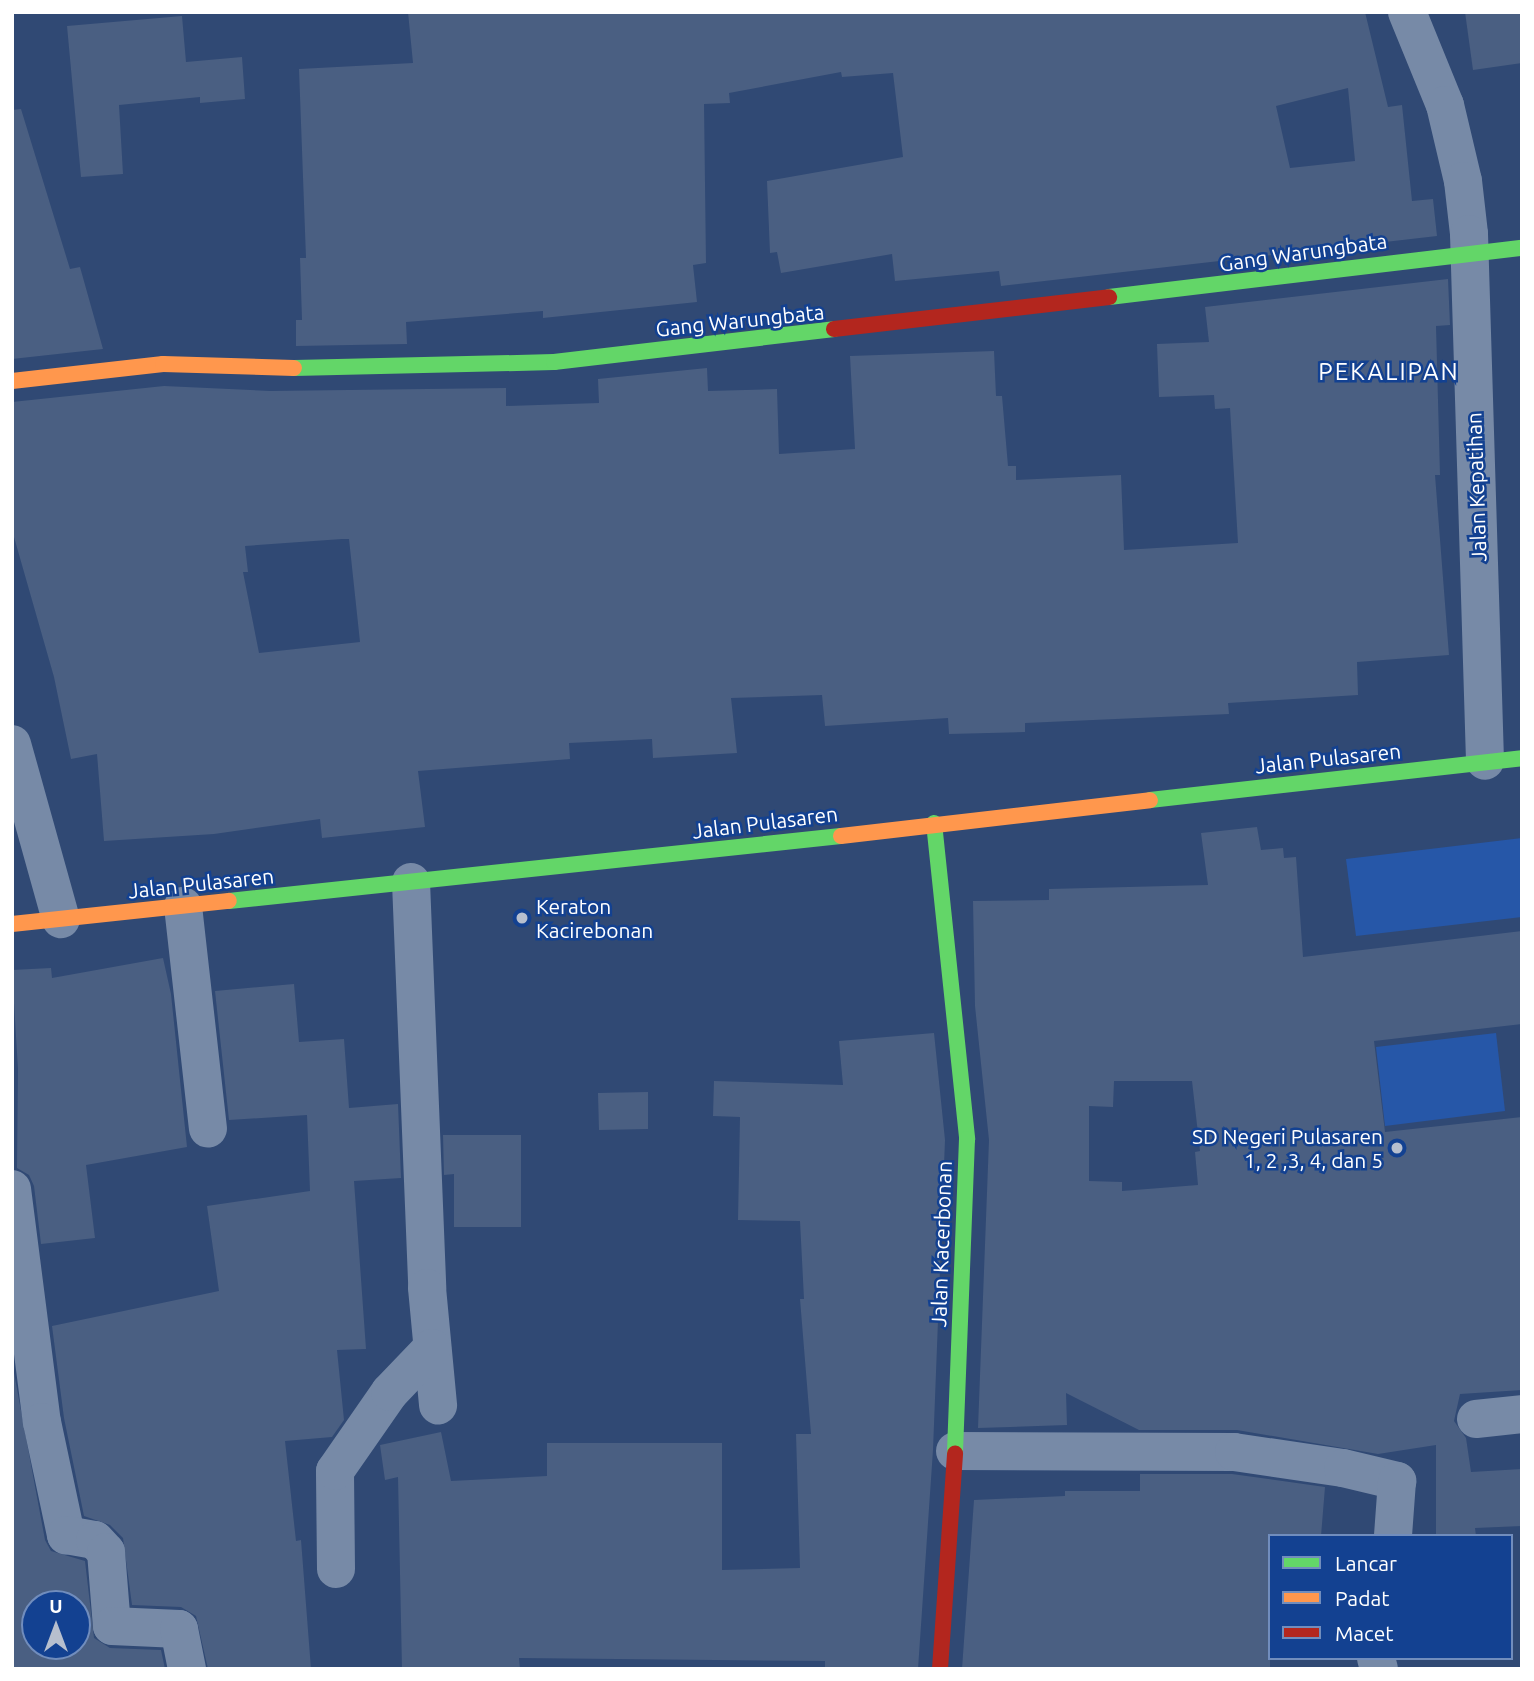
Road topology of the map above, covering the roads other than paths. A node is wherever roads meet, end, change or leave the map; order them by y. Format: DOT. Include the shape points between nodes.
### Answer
graph roads {
  1 [pos="1406,12"];
  2 [pos="1522,248"];
  3 [pos="1470,252"];
  4 [pos="12,381"];
  5 [pos="12,744"];
  6 [pos="1522,758"];
  7 [pos="1485,761"];
  8 [pos="934,823"];
  9 [pos="411,882"];
  10 [pos="184,906"];
  11 [pos="61,919"];
  12 [pos="12,924"];
  13 [pos="208,1129"];
  14 [pos="12,1189"];
  15 [pos="432,1348"];
  16 [pos="438,1405"];
  17 [pos="1522,1414"];
  18 [pos="1476,1419"];
  19 [pos="955,1451"];
  20 [pos="1392,1534"];
  21 [pos="336,1569"];
  22 [pos="187,1669"];
  23 [pos="940,1669"];
  1 -- 3 [label="street, Jalan Kepatihan" via="1445,105 1463,181"];
  2 -- 3 [label="street, Gang Warungbata"];
  3 -- 4 [label="street, Gang Warungbata" via="1077,303 554,362 271,369 163,364"];
  3 -- 7 [label="street, Jalan Kepatihan"];
  5 -- 11 [label="street"];
  6 -- 7 [label="street, Jalan Pulasaren"];
  7 -- 8 [label="street, Jalan Pulasaren"];
  8 -- 9 [label="street, Jalan Pulasaren"];
  8 -- 19 [label="street, Jalan Kacerbonan" via="967,1139"];
  9 -- 10 [label="street, Jalan Pulasaren"];
  9 -- 15 [label="street"];
  10 -- 11 [label="street, Jalan Pulasaren"];
  10 -- 13 [label="street"];
  11 -- 12 [label="street, Jalan Pulasaren"];
  14 -- 22 [label="street" via="42,1422 66,1535 94,1540 106,1552 113,1626 179,1629"];
  15 -- 16 [label="street"];
  15 -- 21 [label="street" via="390,1392 335,1471"];
  17 -- 18 [label="street"];
  19 -- 20 [label="street" via="1234,1452 1343,1468 1397,1481"];
  19 -- 23 [label="street, Jalan Kacerbonan"];
}
